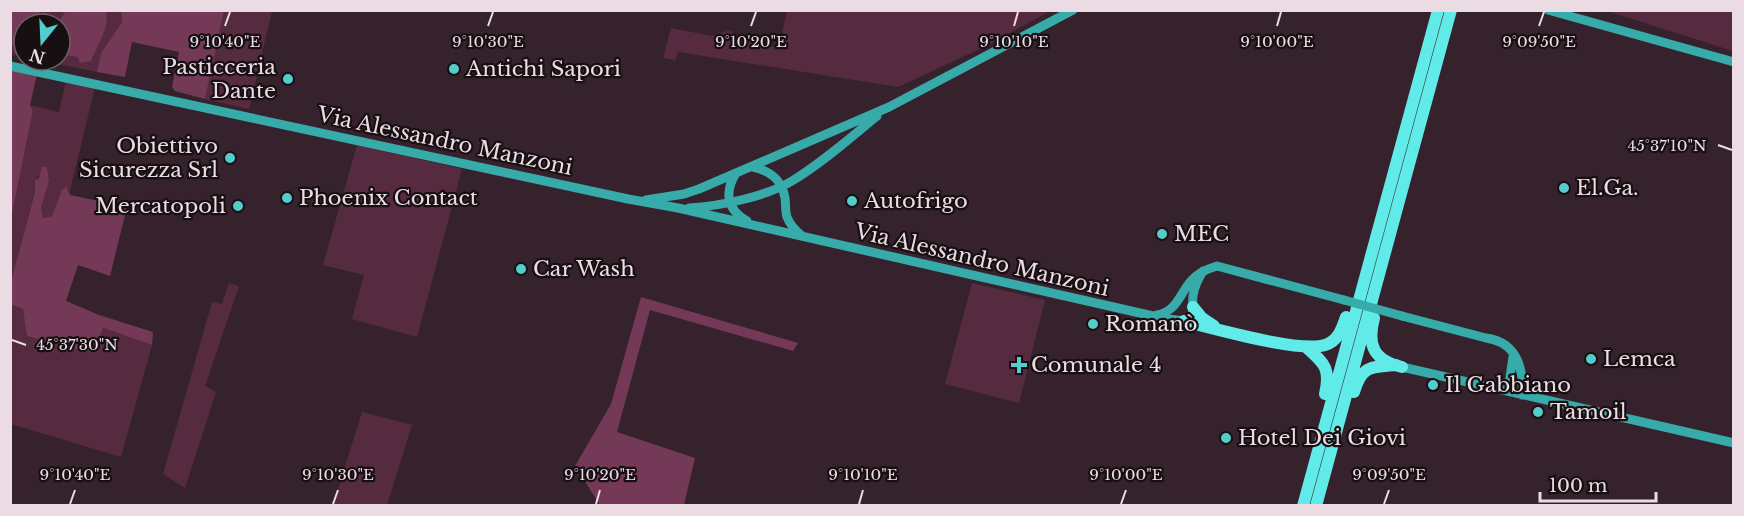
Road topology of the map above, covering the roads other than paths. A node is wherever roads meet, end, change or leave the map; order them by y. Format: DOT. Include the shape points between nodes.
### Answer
graph roads {
  1 [pos="1073,10"];
  2 [pos="1438,10"];
  3 [pos="1451,10"];
  4 [pos="1548,10"];
  5 [pos="1734,62"];
  6 [pos="10,66"];
  7 [pos="889,107"];
  8 [pos="753,167"];
  9 [pos="736,173"];
  10 [pos="782,186"];
  11 [pos="637,201"];
  12 [pos="729,202"];
  13 [pos="678,208"];
  14 [pos="755,225"];
  15 [pos="804,238"];
  16 [pos="1380,270"];
  17 [pos="1203,272"];
  18 [pos="1364,279"];
  19 [pos="1175,305"];
  20 [pos="1193,308"];
  21 [pos="1152,316"];
  22 [pos="1183,321"];
  23 [pos="1220,330"];
  24 [pos="1306,347"];
  25 [pos="1513,352"];
  26 [pos="1399,366"];
  27 [pos="1508,391"];
  28 [pos="1522,395"];
  29 [pos="1338,422"];
  30 [pos="1321,440"];
  31 [pos="1734,443"];
  32 [pos="1304,506"];
  33 [pos="1316,506"];
  1 -- 7 [label="main road"];
  2 -- 18 [label="highway"];
  3 -- 16 [label="highway"];
  4 -- 5 [label="main road"];
  6 -- 11 [label="main road, Via Alessandro Manzoni"];
  7 -- 8 [label="main road"];
  7 -- 10 [label="main road"];
  8 -- 9 [label="main road"];
  8 -- 10 [label="main road" via="770,172"];
  9 -- 11 [label="main road" via="684,194"];
  9 -- 12 [label="main road" via="728,190"];
  10 -- 12 [label="main road"];
  10 -- 15 [label="main road" via="786,215"];
  11 -- 13 [label="main road, Via Alessandro Manzoni"];
  12 -- 13 [label="main road"];
  12 -- 14 [label="main road" via="733,211"];
  13 -- 14 [label="main road, Via Alessandro Manzoni"];
  14 -- 15 [label="main road, Via Alessandro Manzoni"];
  15 -- 21 [label="main road, Via Alessandro Manzoni"];
  16 -- 26 [label="highway" via="1382,288 1371,343 1379,356"];
  16 -- 29 [label="highway"];
  17 -- 19 [label="main road" via="1192,280"];
  17 -- 20 [label="main road" via="1195,286"];
  17 -- 25 [label="main road, bridge" via="1224,267 1500,340"];
  18 -- 24 [label="highway" via="1356,287 1335,339 1325,345"];
  18 -- 30 [label="highway"];
  19 -- 20 [label="main road" via="1187,301"];
  19 -- 21 [label="main road"];
  19 -- 22 [label="main road" via="1174,314"];
  20 -- 22 [label="main road" via="1193,315"];
  20 -- 23 [label="highway"];
  21 -- 22 [label="main road, Via Alessandro Manzoni"];
  22 -- 23 [label="highway"];
  23 -- 24 [label="highway"];
  24 -- 30 [label="highway" via="1323,362 1328,379 1318,427"];
  25 -- 27 [label="main road"];
  25 -- 28 [label="main road" via="1520,369"];
  26 -- 27 [label="main road"];
  26 -- 29 [label="highway" via="1371,367 1361,374 1348,409"];
  27 -- 28 [label="main road"];
  28 -- 31 [label="main road"];
  29 -- 33 [label="highway"];
  30 -- 32 [label="highway"];
}
